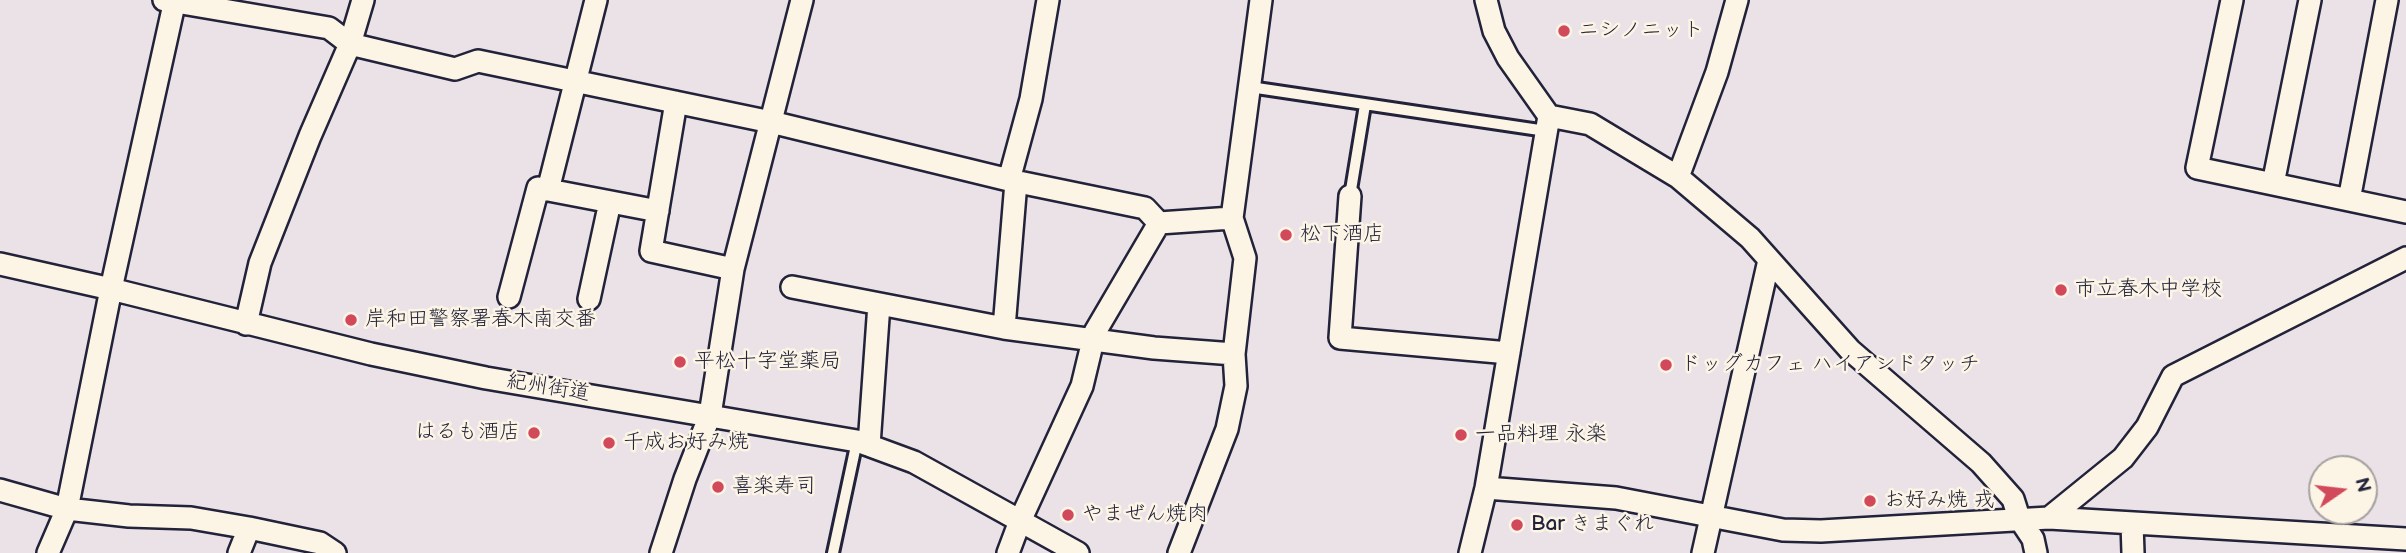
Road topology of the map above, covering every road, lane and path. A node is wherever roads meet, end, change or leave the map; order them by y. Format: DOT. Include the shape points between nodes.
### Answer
graph roads {
  1 [pos="164,0"];
  2 [pos="175,0"];
  3 [pos="363,0"];
  4 [pos="596,0"];
  5 [pos="802,0"];
  6 [pos="1048,0"];
  7 [pos="1261,0"];
  8 [pos="1486,0"];
  9 [pos="1737,0"];
  10 [pos="2232,0"];
  11 [pos="2310,0"];
  12 [pos="2387,0"];
  13 [pos="2396,0"];
  14 [pos="2406,2"];
  15 [pos="349,44"];
  16 [pos="574,81"];
  17 [pos="1250,87"];
  18 [pos="676,102"];
  19 [pos="1365,105"];
  20 [pos="771,122"];
  21 [pos="1548,124"];
  22 [pos="1678,177"];
  23 [pos="1012,181"];
  24 [pos="2273,184"];
  25 [pos="548,190"];
  26 [pos="1350,196"];
  27 [pos="2349,200"];
  28 [pos="610,202"];
  29 [pos="658,211"];
  30 [pos="2406,212"];
  31 [pos="1232,218"];
  32 [pos="1159,223"];
  33 [pos="2406,258"];
  34 [pos="1769,260"];
  35 [pos="0,264"];
  36 [pos="733,269"];
  37 [pos="792,287"];
  38 [pos="111,289"];
  39 [pos="509,298"];
  40 [pos="589,299"];
  41 [pos="879,304"];
  42 [pos="246,324"];
  43 [pos="1004,328"];
  44 [pos="1092,339"];
  45 [pos="1509,353"];
  46 [pos="1234,354"];
  47 [pos="710,415"];
  48 [pos="863,443"];
  49 [pos="1486,488"];
  50 [pos="0,491"];
  51 [pos="67,509"];
  52 [pos="1712,516"];
  53 [pos="2049,518"];
  54 [pos="2019,519"];
  55 [pos="1020,521"];
  56 [pos="2132,523"];
  57 [pos="250,528"];
  58 [pos="2406,539"];
  59 [pos="48,553"];
  60 [pos="239,553"];
  61 [pos="335,553"];
  62 [pos="661,553"];
  63 [pos="833,553"];
  64 [pos="1008,553"];
  65 [pos="1078,553"];
  66 [pos="1179,553"];
  67 [pos="1470,553"];
  68 [pos="1703,553"];
  69 [pos="2036,553"];
  70 [pos="2133,553"];
  1 -- 2 [label="street"];
  2 -- 15 [label="street" via="329,28"];
  2 -- 38 [label="street"];
  3 -- 15 [label="street"];
  4 -- 16 [label="street"];
  5 -- 20 [label="street"];
  6 -- 23 [label="street"];
  7 -- 17 [label="street"];
  8 -- 21 [label="street" via="1494,31"];
  9 -- 22 [label="street" via="1717,72"];
  10 -- 24 [label="street" via="2197,168"];
  11 -- 24 [label="street"];
  12 -- 27 [label="street"];
  13 -- 14 [label="street"];
  15 -- 16 [label="street" via="455,69 478,61"];
  15 -- 42 [label="street" via="260,263"];
  16 -- 18 [label="street"];
  16 -- 25 [label="street"];
  17 -- 19 [label="lane"];
  17 -- 31 [label="street"];
  18 -- 20 [label="street"];
  18 -- 29 [label="street"];
  19 -- 21 [label="lane"];
  19 -- 26 [label="lane"];
  20 -- 23 [label="street"];
  20 -- 36 [label="street"];
  21 -- 22 [label="street" via="1590,124"];
  21 -- 45 [label="street"];
  22 -- 34 [label="street"];
  23 -- 32 [label="street" via="1145,208"];
  23 -- 43 [label="street"];
  24 -- 27 [label="street"];
  25 -- 28 [label="street"];
  25 -- 39 [label="street" via="538,188"];
  26 -- 45 [label="street" via="1340,338"];
  27 -- 30 [label="street"];
  28 -- 29 [label="street"];
  28 -- 40 [label="street"];
  29 -- 36 [label="street" via="651,251"];
  31 -- 32 [label="street"];
  31 -- 46 [label="street" via="1245,258"];
  32 -- 44 [label="street"];
  33 -- 53 [label="street" via="2173,376 2147,427 2123,458"];
  34 -- 52 [label="street"];
  34 -- 54 [label="street" via="1850,349 1981,463 2013,499"];
  35 -- 38 [label="street, 紀州街道"];
  36 -- 47 [label="street"];
  37 -- 41 [label="street"];
  38 -- 42 [label="street, 紀州街道"];
  38 -- 51 [label="street"];
  41 -- 43 [label="street"];
  41 -- 48 [label="street"];
  42 -- 47 [label="street, 紀州街道" via="486,378"];
  43 -- 44 [label="street"];
  44 -- 46 [label="street"];
  44 -- 55 [label="street" via="1083,386"];
  45 -- 49 [label="street"];
  46 -- 66 [label="street" via="1236,386 1227,429"];
  47 -- 48 [label="street, 紀州街道"];
  47 -- 62 [label="street"];
  48 -- 55 [label="street, 紀州街道" via="914,462"];
  48 -- 63 [label="lane"];
  49 -- 52 [label="street" via="1616,498"];
  49 -- 67 [label="street"];
  50 -- 51 [label="street"];
  51 -- 57 [label="street" via="191,518"];
  51 -- 59 [label="street"];
  52 -- 54 [label="street" via="1783,530 1821,531"];
  52 -- 68 [label="street"];
  53 -- 54 [label="street"];
  53 -- 56 [label="street"];
  54 -- 69 [label="street" via="2033,539"];
  55 -- 64 [label="street"];
  55 -- 65 [label="street, 紀州街道"];
  56 -- 58 [label="street"];
  56 -- 70 [label="street"];
  57 -- 60 [label="street"];
  57 -- 61 [label="street" via="320,543"];
}
